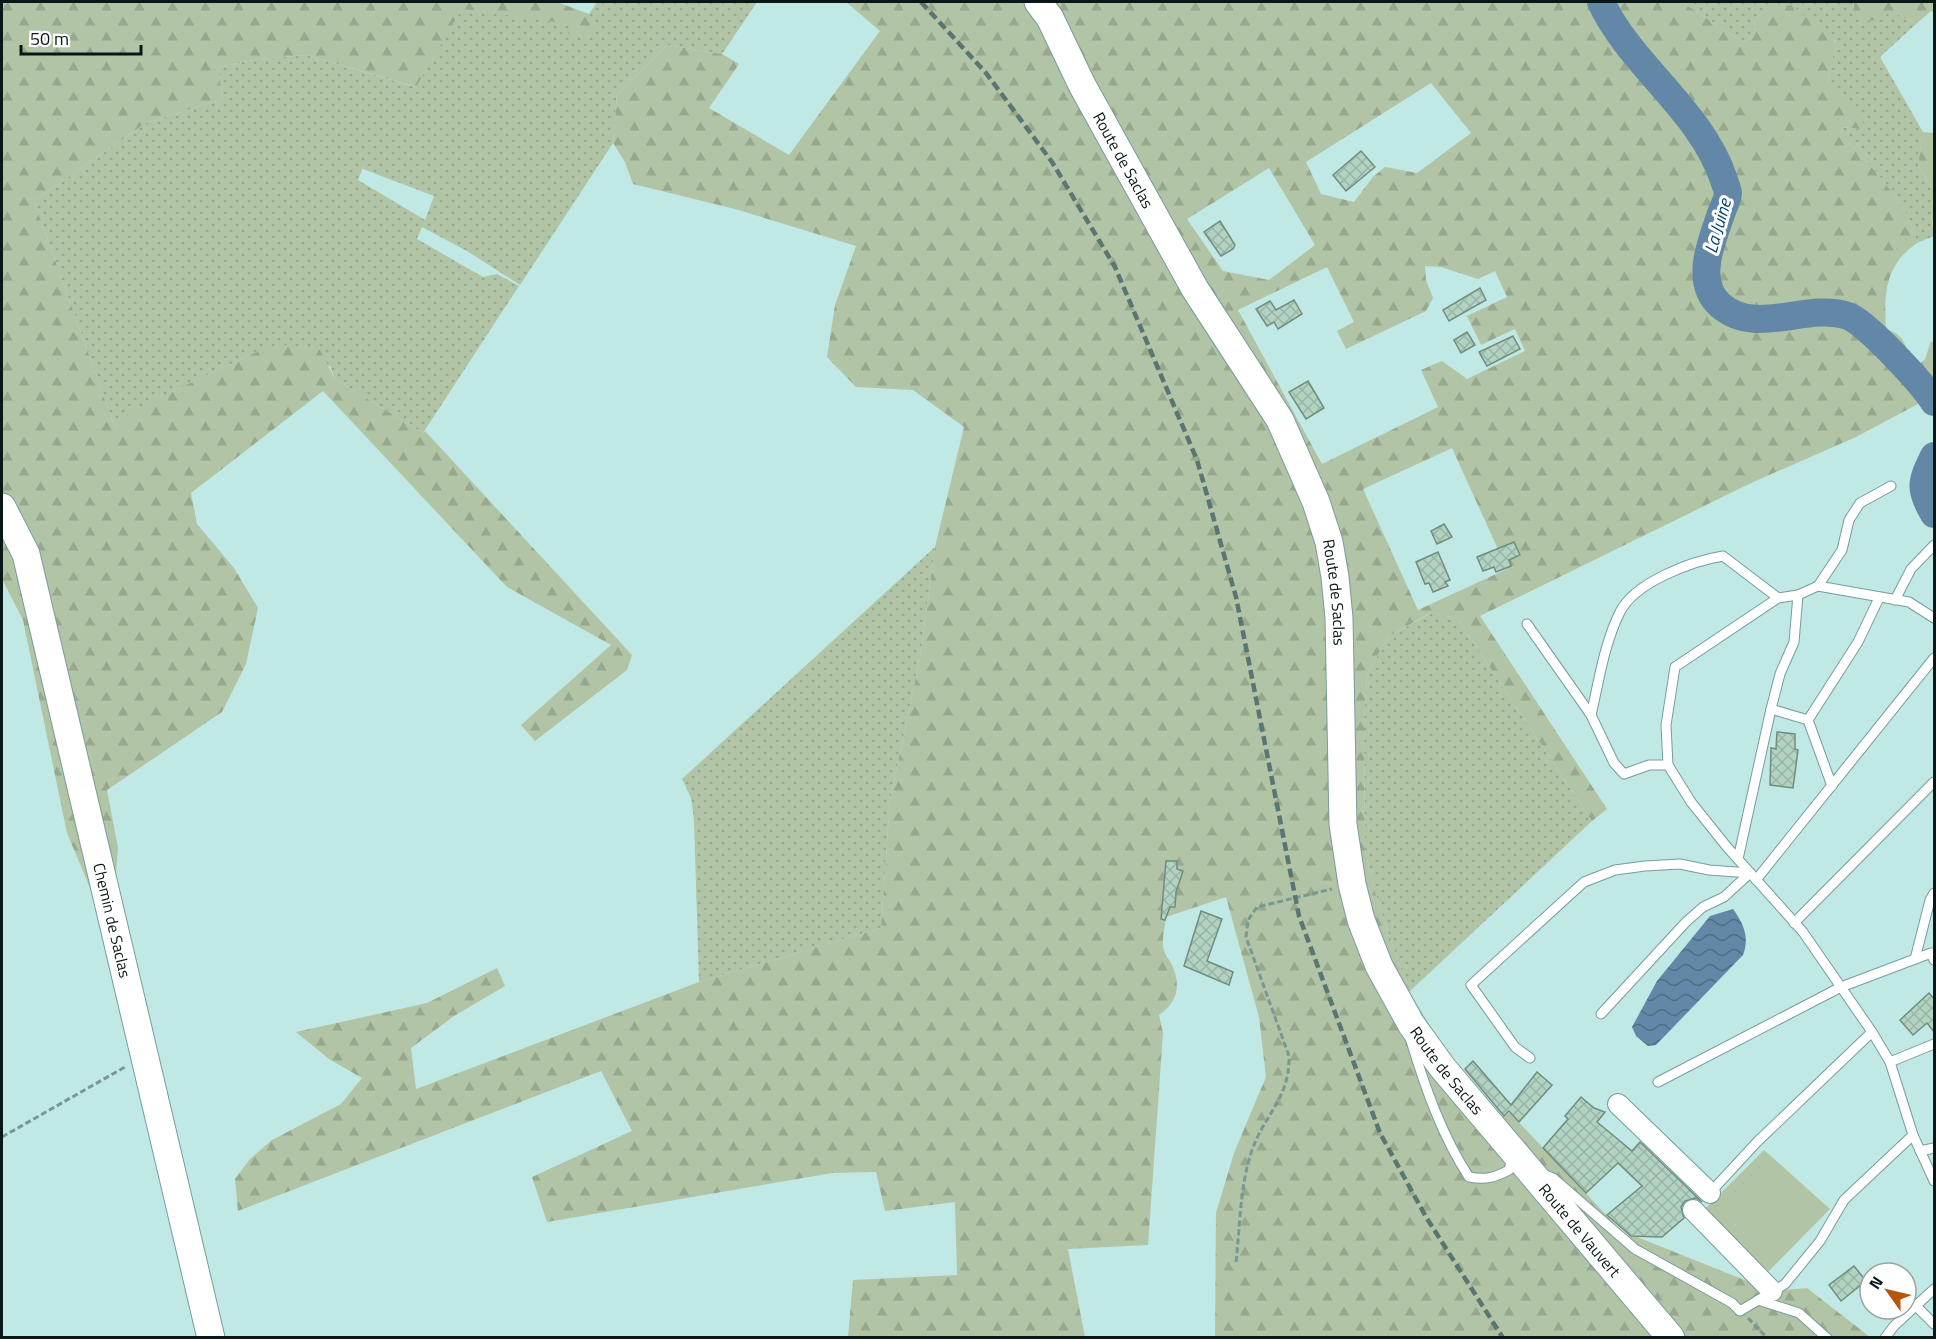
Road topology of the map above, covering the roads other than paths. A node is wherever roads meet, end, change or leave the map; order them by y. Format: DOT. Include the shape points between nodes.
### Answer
graph roads {
  1 [pos="1017,2"];
  2 [pos="1038,2"];
  3 [pos="1082,86"];
  4 [pos="1891,486"];
  5 [pos="2,507"];
  6 [pos="1934,545"];
  7 [pos="1818,586"];
  8 [pos="1798,595"];
  9 [pos="1778,598"];
  10 [pos="1879,598"];
  11 [pos="1895,600"];
  12 [pos="1935,618"];
  13 [pos="1527,624"];
  14 [pos="1935,658"];
  15 [pos="1771,708"];
  16 [pos="1591,715"];
  17 [pos="1808,720"];
  18 [pos="1668,765"];
  19 [pos="1935,782"];
  20 [pos="1832,786"];
  21 [pos="1738,859"];
  22 [pos="1753,876"];
  23 [pos="1935,892"];
  24 [pos="1794,922"];
  25 [pos="1933,955"];
  26 [pos="1915,959"];
  27 [pos="1841,987"];
  28 [pos="1400,1005"];
  29 [pos="1601,1014"];
  30 [pos="1872,1032"];
  31 [pos="1935,1044"];
  32 [pos="1530,1058"];
  33 [pos="1890,1062"];
  34 [pos="1659,1082"];
  35 [pos="1618,1104"];
  36 [pos="1489,1124"];
  37 [pos="1913,1135"];
  38 [pos="1935,1148"];
  39 [pos="1920,1151"];
  40 [pos="1516,1163"];
  41 [pos="1935,1181"];
  42 [pos="1703,1201"];
  43 [pos="1935,1288"];
  44 [pos="1765,1295"];
  45 [pos="1918,1304"];
  46 [pos="1918,1308"];
  47 [pos="1900,1321"];
  48 [pos="1935,1324"];
  49 [pos="211,1338"];
  50 [pos="1671,1338"];
  51 [pos="1827,1338"];
  52 [pos="1886,1338"];
  1 -- 3 [label="main road, Route de Saclas"];
  2 -- 3 [label="main road, Route de Saclas" via="1050,18"];
  3 -- 28 [label="main road, Route de Saclas" via="1195,289 1280,420 1316,502 1329,542 1339,618 1343,824 1352,884 1378,966"];
  4 -- 7 [label="lane" via="1860,503 1849,520 1842,550"];
  5 -- 49 [label="main road, Chemin de Saclas" via="26,554"];
  6 -- 11 [label="lane" via="1911,570"];
  7 -- 8 [label="lane"];
  7 -- 10 [label="lane"];
  8 -- 9 [label="lane"];
  8 -- 15 [label="lane" via="1794,642"];
  9 -- 16 [label="lane" via="1723,556 1697,560 1672,570 1630,599 1621,610 1607,645"];
  9 -- 18 [label="lane" via="1675,667 1666,725"];
  10 -- 11 [label="lane"];
  10 -- 17 [label="lane" via="1858,642"];
  11 -- 12 [label="lane" via="1909,602"];
  13 -- 16 [label="lane"];
  14 -- 20 [label="lane"];
  15 -- 17 [label="lane"];
  15 -- 21 [label="lane"];
  16 -- 18 [label="lane" via="1614,763 1624,774 1649,765"];
  17 -- 20 [label="lane"];
  18 -- 21 [label="lane" via="1691,802"];
  19 -- 24 [label="lane"];
  20 -- 22 [label="lane"];
  21 -- 22 [label="lane"];
  22 -- 24 [label="lane"];
  22 -- 29 [label="lane" via="1686,922"];
  22 -- 32 [label="lane" via="1680,864 1615,870 1584,882 1471,985 1515,1047"];
  23 -- 26 [label="lane"];
  24 -- 27 [label="lane"];
  25 -- 26 [label="lane"];
  26 -- 27 [label="lane"];
  27 -- 30 [label="lane"];
  27 -- 34 [label="lane"];
  28 -- 36 [label="main road, Route de Saclas" via="1442,1067"];
  28 -- 40 [label="lane" via="1426,1090 1469,1177 1496,1178"];
  30 -- 33 [label="lane"];
  30 -- 42 [label="lane" via="1757,1142"];
  31 -- 33 [label="lane"];
  33 -- 37 [label="lane"];
  35 -- 42 [label="street"];
  36 -- 40 [label="main road, Route de Vauvert"];
  37 -- 39 [label="lane"];
  37 -- 44 [label="lane" via="1844,1200 1820,1241 1785,1284"];
  38 -- 39 [label="lane"];
  39 -- 41 [label="lane"];
  40 -- 44 [label="lane" via="1553,1178 1635,1249 1740,1311"];
  40 -- 50 [label="main road, Route de Vauvert"];
  42 -- 44 [label="street"];
  43 -- 45 [label="lane"];
  44 -- 51 [label="lane" via="1799,1313"];
  46 -- 48 [label="lane"];
  47 -- 52 [label="lane"];
}
